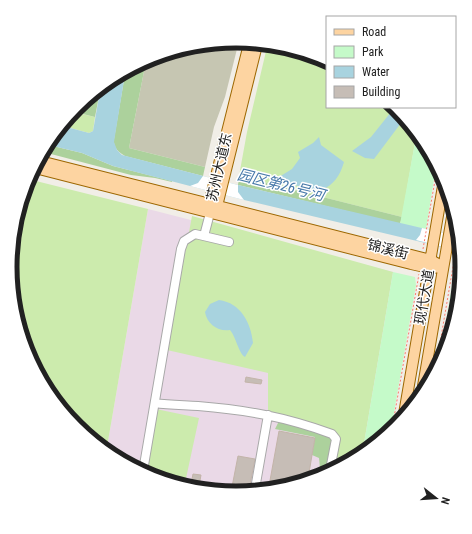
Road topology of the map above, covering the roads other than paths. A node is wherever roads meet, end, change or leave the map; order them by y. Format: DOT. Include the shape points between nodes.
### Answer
graph roads {
  1 [pos="248,48"];
  2 [pos="256,49"];
  3 [pos="44,162"];
  4 [pos="40,169"];
  5 [pos="220,181"];
  6 [pos="441,191"];
  7 [pos="212,208"];
  8 [pos="451,223"];
  9 [pos="204,236"];
  10 [pos="229,242"];
  11 [pos="425,263"];
  12 [pos="443,267"];
  13 [pos="424,380"];
  14 [pos="155,403"];
  15 [pos="405,406"];
  16 [pos="268,415"];
  17 [pos="331,464"];
  18 [pos="144,465"];
  19 [pos="256,485"];
  1 -- 5 [label="main road, 苏州大道东"];
  2 -- 5 [label="main road, 苏州大道东"];
  3 -- 7 [label="main road, 锦溪街"];
  4 -- 7 [label="main road, 锦溪街"];
  5 -- 7 [label="main road, 苏州大道东"];
  6 -- 11 [label="main road, 现代大道"];
  7 -- 9 [label="lane"];
  7 -- 11 [label="main road, 锦溪街"];
  8 -- 12 [label="main road, 现代大道" via="451,249"];
  9 -- 10 [label="lane"];
  9 -- 14 [label="lane" via="195,234 189,237 184,241 181,250"];
  11 -- 12 [label="main road, 锦溪街"];
  11 -- 15 [label="main road, 现代大道"];
  12 -- 13 [label="main road, 现代大道"];
  14 -- 16 [label="lane"];
  14 -- 18 [label="lane"];
  16 -- 17 [label="lane" via="307,425 335,436"];
  16 -- 19 [label="lane"];
}
